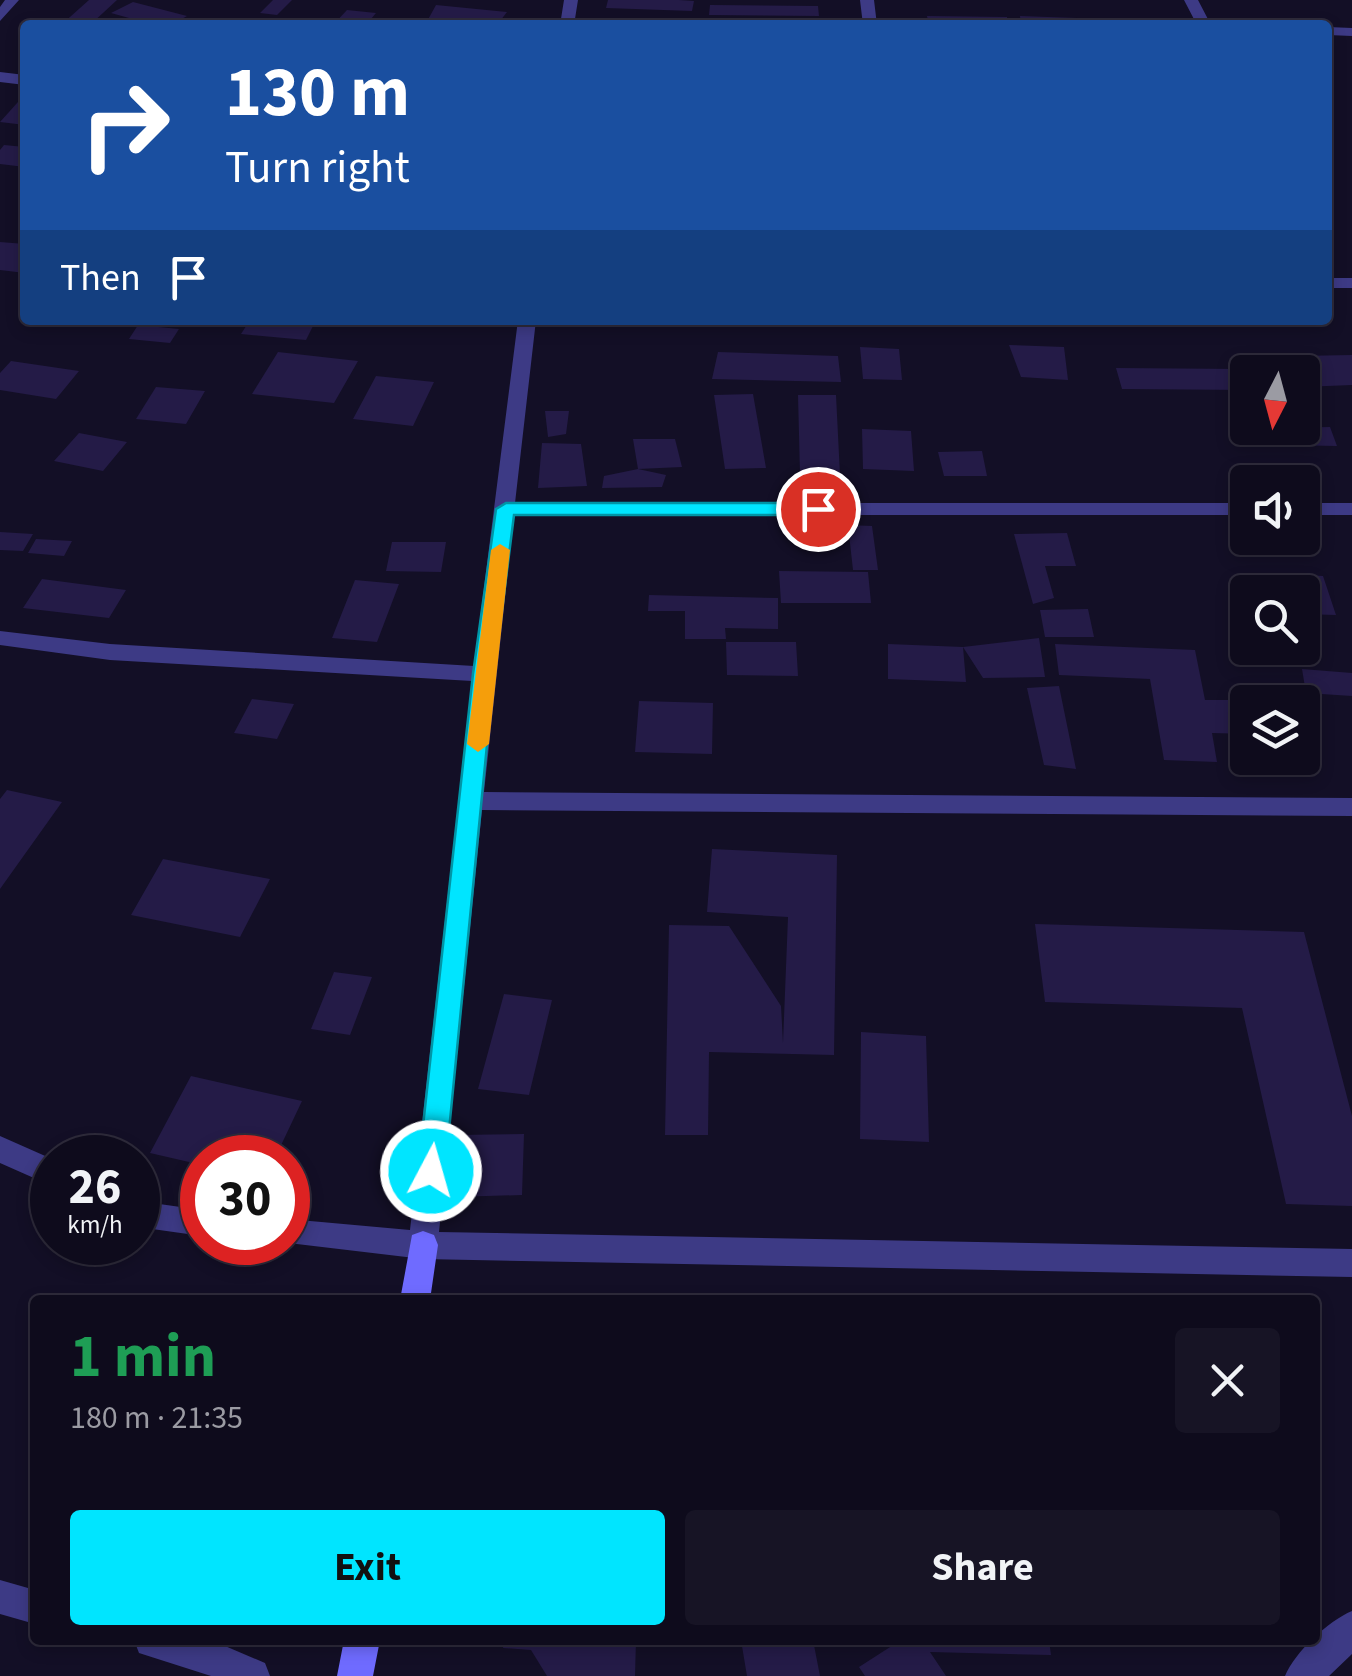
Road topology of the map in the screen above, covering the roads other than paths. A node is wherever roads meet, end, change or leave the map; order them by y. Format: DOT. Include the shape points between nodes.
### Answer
graph roads {
  1 [pos="12,0"];
  2 [pos="0,16"];
  3 [pos="526,325"];
  4 [pos="1320,508"];
  5 [pos="1352,508"];
  6 [pos="506,509"];
  7 [pos="1230,509"];
  8 [pos="0,638"];
  9 [pos="484,674"];
  10 [pos="473,802"];
  11 [pos="1352,808"];
  12 [pos="0,1149"];
  13 [pos="30,1163"];
  14 [pos="310,1234"];
  15 [pos="423,1245"];
  16 [pos="1352,1264"];
  17 [pos="416,1295"];
  18 [pos="0,1597"];
  19 [pos="30,1606"];
  20 [pos="1352,1629"];
  21 [pos="169,1645"];
  22 [pos="361,1645"];
  23 [pos="252,1676"];
  24 [pos="355,1676"];
  25 [pos="1303,1676"];
  1 -- 2 [label="street"];
  3 -- 6 [label="street"];
  4 -- 5 [label="street"];
  6 -- 7 [label="street"];
  6 -- 9 [label="street"];
  8 -- 9 [label="street" via="110,652"];
  9 -- 10 [label="street"];
  10 -- 11 [label="street"];
  10 -- 15 [label="street"];
  12 -- 13 [label="street"];
  14 -- 15 [label="street"];
  15 -- 16 [label="street"];
  15 -- 17 [label="street"];
  18 -- 19 [label="street"];
  20 -- 25 [label="street"];
  21 -- 23 [label="street"];
  22 -- 24 [label="street"];
}
